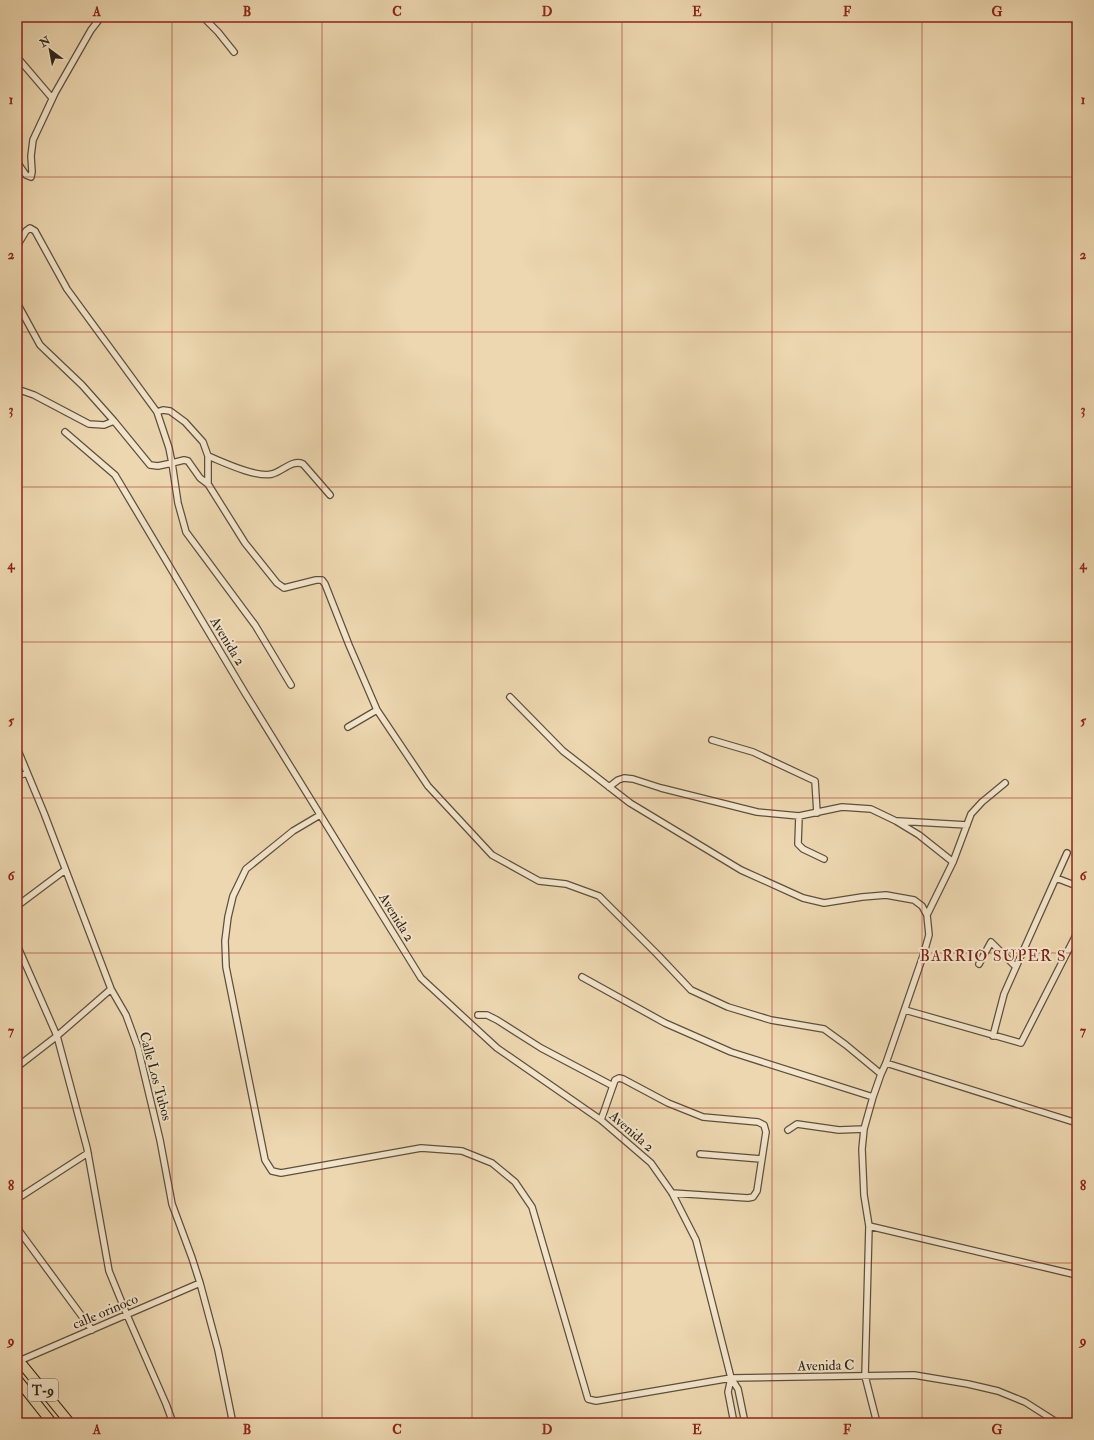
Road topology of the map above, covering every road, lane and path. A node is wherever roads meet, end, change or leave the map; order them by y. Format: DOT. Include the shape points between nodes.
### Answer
graph roads {
  1 [pos="101,17"];
  2 [pos="203,17"];
  3 [pos="234,52"];
  4 [pos="17,57"];
  5 [pos="52,98"];
  6 [pos="17,162"];
  7 [pos="17,246"];
  8 [pos="17,303"];
  9 [pos="17,388"];
  10 [pos="157,412"];
  11 [pos="114,421"];
  12 [pos="65,432"];
  13 [pos="208,456"];
  14 [pos="172,463"];
  15 [pos="208,484"];
  16 [pos="330,495"];
  17 [pos="291,685"];
  18 [pos="510,697"];
  19 [pos="377,710"];
  20 [pos="348,727"];
  21 [pos="712,740"];
  22 [pos="17,748"];
  23 [pos="27,773"];
  24 [pos="17,776"];
  25 [pos="1005,783"];
  26 [pos="609,787"];
  27 [pos="817,813"];
  28 [pos="320,815"];
  29 [pos="800,816"];
  30 [pos="896,821"];
  31 [pos="967,825"];
  32 [pos="1068,853"];
  33 [pos="824,859"];
  34 [pos="953,862"];
  35 [pos="65,870"];
  36 [pos="1056,878"];
  37 [pos="1077,886"];
  38 [pos="17,906"];
  39 [pos="927,915"];
  40 [pos="1077,933"];
  41 [pos="17,945"];
  42 [pos="979,964"];
  43 [pos="1016,967"];
  44 [pos="582,977"];
  45 [pos="111,989"];
  46 [pos="905,1010"];
  47 [pos="478,1015"];
  48 [pos="57,1036"];
  49 [pos="993,1036"];
  50 [pos="886,1063"];
  51 [pos="17,1067"];
  52 [pos="881,1074"];
  53 [pos="613,1086"];
  54 [pos="873,1097"];
  55 [pos="601,1120"];
  56 [pos="1077,1123"];
  57 [pos="864,1129"];
  58 [pos="788,1130"];
  59 [pos="88,1154"];
  60 [pos="700,1154"];
  61 [pos="761,1158"];
  62 [pos="672,1193"];
  63 [pos="17,1199"];
  64 [pos="869,1226"];
  65 [pos="17,1228"];
  66 [pos="1077,1275"];
  67 [pos="200,1283"];
  68 [pos="127,1315"];
  69 [pos="92,1330"];
  70 [pos="18,1359"];
  71 [pos="866,1376"];
  72 [pos="731,1378"];
  73 [pos="17,1379"];
  74 [pos="52,1423"];
  75 [pos="70,1423"];
  76 [pos="173,1423"];
  77 [pos="232,1423"];
  78 [pos="734,1423"];
  79 [pos="745,1423"];
  80 [pos="877,1423"];
  81 [pos="1058,1423"];
  1 -- 5 [label="street"];
  2 -- 3 [label="street"];
  4 -- 5 [label="street"];
  5 -- 6 [label="street" via="33,140 31,177 26,175"];
  7 -- 10 [label="street" via="26,231 30,228 35,230 67,289"];
  8 -- 11 [label="street" via="40,345 82,385"];
  9 -- 11 [label="street" via="89,424 104,425"];
  10 -- 13 [label="street" via="170,412 185,422 203,442"];
  10 -- 14 [label="street"];
  11 -- 14 [label="street" via="150,465"];
  12 -- 28 [label="street, Avenida 2" via="115,475"];
  13 -- 15 [label="street"];
  13 -- 16 [label="street" via="245,471 265,475 300,462"];
  14 -- 15 [label="street" via="188,461 200,478"];
  14 -- 17 [label="street" via="178,503 186,532 255,625"];
  15 -- 19 [label="street" via="245,543 278,583 284,588 316,580 322,580 325,584"];
  18 -- 26 [label="street" via="563,751"];
  19 -- 20 [label="street"];
  19 -- 52 [label="street" via="428,786 492,855 539,881 566,884 599,896 691,990 728,1007 772,1020 824,1029"];
  21 -- 27 [label="street" via="753,752 816,781"];
  22 -- 23 [label="street, Calle Los Tubos"];
  23 -- 24 [label="street"];
  23 -- 35 [label="street, Calle Los Tubos"];
  25 -- 31 [label="street" via="971,814"];
  26 -- 29 [label="street" via="618,780 633,779 757,812"];
  26 -- 39 [label="street" via="630,803 741,870 804,898 824,903 886,895 914,900 922,906"];
  27 -- 29 [label="street"];
  27 -- 30 [label="street" via="842,807 871,809"];
  28 -- 55 [label="street, Avenida 2" via="421,978 497,1048"];
  28 -- 72 [label="street, Avenida C" via="293,831 246,869 233,896 228,917 225,941 226,967 265,1160 272,1171 281,1173 421,1148 462,1151 492,1164 515,1182 532,1207 588,1399 596,1401"];
  29 -- 33 [label="street" via="798,844"];
  30 -- 31 [label="street"];
  30 -- 34 [label="street" via="919,835"];
  31 -- 34 [label="street"];
  32 -- 36 [label="street"];
  34 -- 39 [label="street"];
  35 -- 38 [label="street"];
  35 -- 45 [label="street, Calle Los Tubos"];
  36 -- 37 [label="street"];
  36 -- 43 [label="street"];
  39 -- 46 [label="street" via="929,934 924,956"];
  40 -- 49 [label="street" via="1021,1043"];
  41 -- 48 [label="street"];
  42 -- 43 [label="street" via="990,942"];
  43 -- 49 [label="street" via="1004,994"];
  44 -- 54 [label="street" via="665,1023 731,1052"];
  45 -- 48 [label="street"];
  45 -- 67 [label="street, Calle Los Tubos" via="126,1015 138,1048 172,1204"];
  46 -- 49 [label="street"];
  46 -- 50 [label="street"];
  47 -- 53 [label="street" via="487,1015 497,1020 541,1048"];
  48 -- 51 [label="street"];
  48 -- 59 [label="street"];
  50 -- 52 [label="street"];
  50 -- 56 [label="street"];
  52 -- 54 [label="street"];
  53 -- 55 [label="street"];
  53 -- 61 [label="street" via="619,1078 668,1103 703,1117 758,1122 764,1125 766,1132"];
  54 -- 57 [label="street"];
  55 -- 62 [label="street, Avenida 2" via="651,1163"];
  57 -- 58 [label="street" via="839,1130 797,1124"];
  57 -- 64 [label="street" via="864,1195"];
  59 -- 63 [label="street"];
  59 -- 68 [label="street" via="109,1271"];
  60 -- 61 [label="street"];
  61 -- 62 [label="street" via="753,1197"];
  62 -- 72 [label="street, Avenida 2" via="696,1240"];
  64 -- 66 [label="street"];
  64 -- 71 [label="street"];
  65 -- 69 [label="street"];
  67 -- 68 [label="street, calle orinoco"];
  67 -- 77 [label="street, Calle Los Tubos" via="218,1350"];
  68 -- 69 [label="street, calle orinoco"];
  68 -- 76 [label="street"];
  69 -- 70 [label="street, calle orinoco"];
  70 -- 75 [label="highway, T-9"];
  71 -- 72 [label="street, Avenida C"];
  71 -- 80 [label="street"];
  71 -- 81 [label="street, Avenida C" via="914,1375 998,1391 1025,1402"];
  72 -- 78 [label="street, Avenida 2" via="728,1392"];
  72 -- 79 [label="street, Avenida 2" via="738,1389"];
  73 -- 74 [label="highway, T-9"];
}
